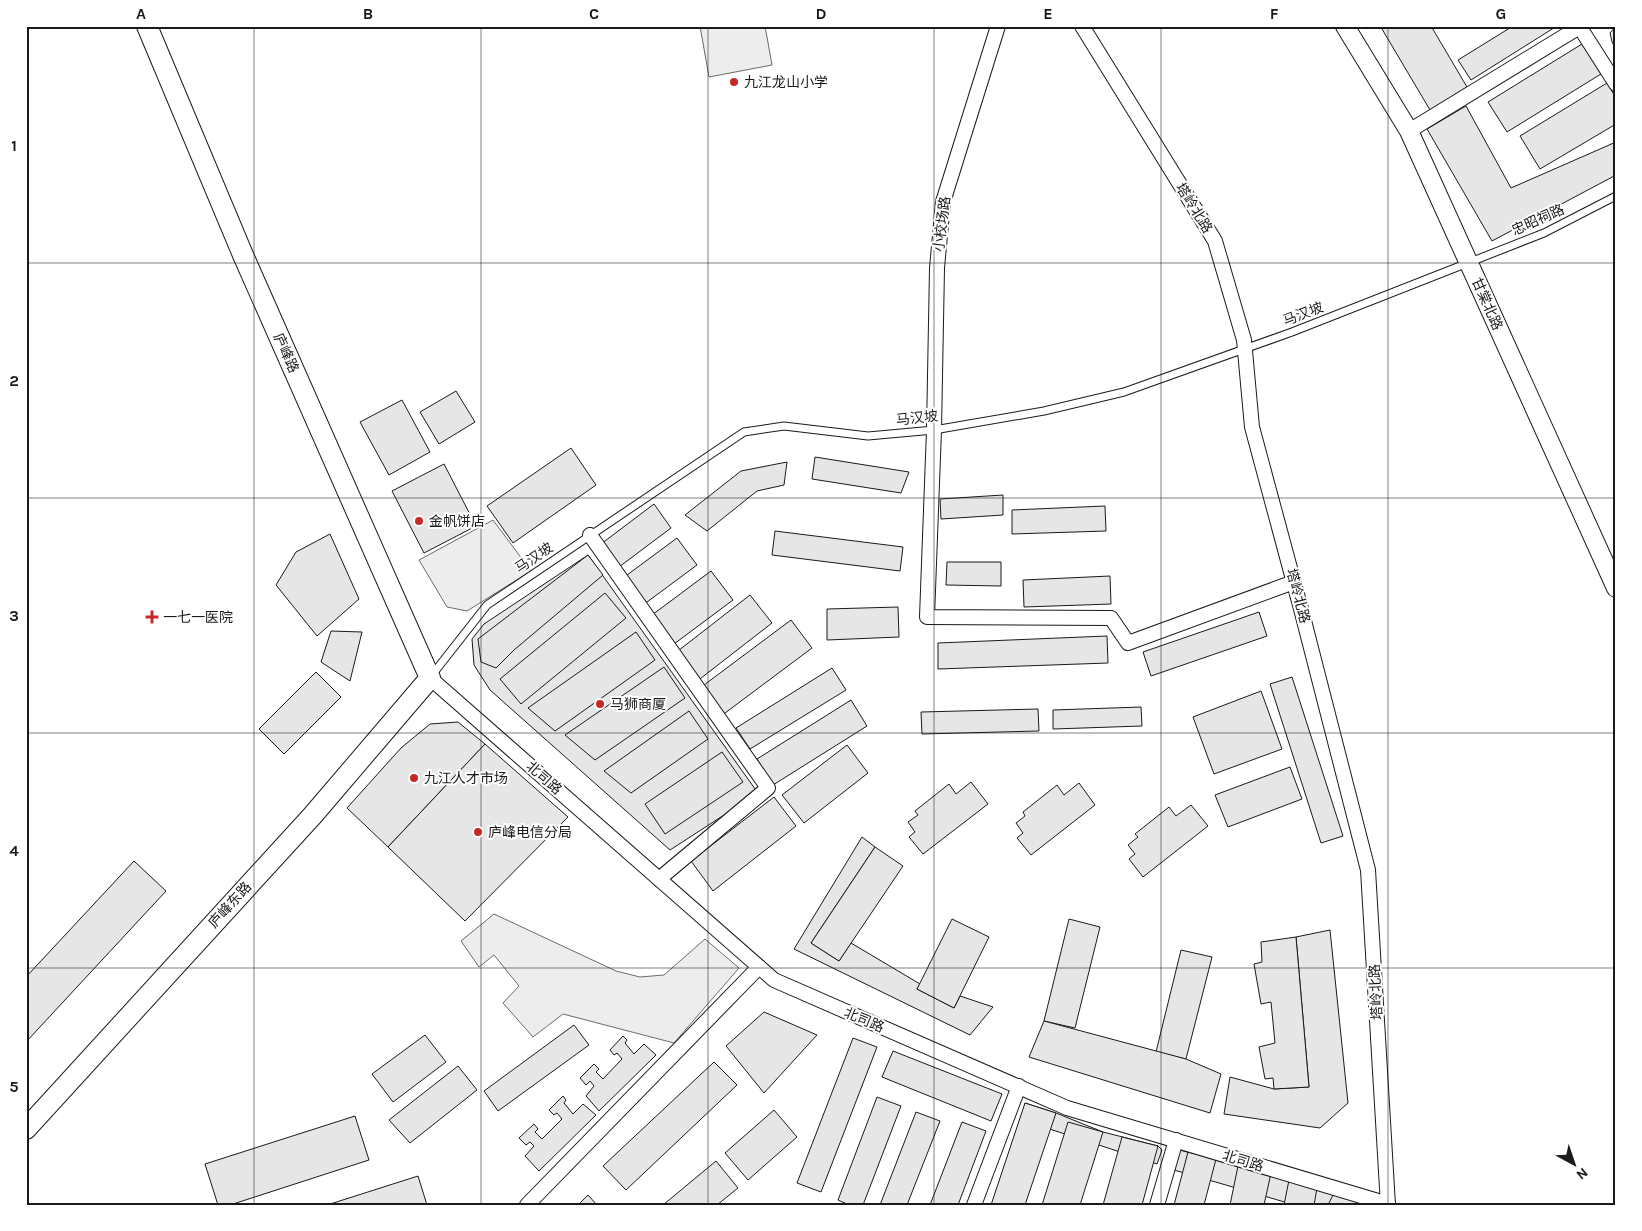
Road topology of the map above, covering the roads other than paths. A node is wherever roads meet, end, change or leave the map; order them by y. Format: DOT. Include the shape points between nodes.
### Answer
graph roads {
  1 [pos="147,26"];
  2 [pos="998,26"];
  3 [pos="1082,26"];
  4 [pos="1345,26"];
  5 [pos="1580,26"];
  6 [pos="1616,84"];
  7 [pos="1410,131"];
  8 [pos="1616,196"];
  9 [pos="1469,263"];
  10 [pos="1245,348"];
  11 [pos="934,430"];
  12 [pos="590,536"];
  13 [pos="1294,582"];
  14 [pos="1616,588"];
  15 [pos="430,678"];
  16 [pos="659,879"];
  17 [pos="759,967"];
  18 [pos="1019,1086"];
  19 [pos="26,1129"];
  20 [pos="1176,1140"];
  21 [pos="527,1205"];
  22 [pos="974,1205"];
  23 [pos="1157,1205"];
  24 [pos="1388,1205"];
  1 -- 15 [label="main road, 庐峰路" via="243,255"];
  2 -- 11 [label="street, 小校场路" via="943,202 937,268"];
  3 -- 10 [label="street, 塔岭北路" via="1215,241"];
  4 -- 7 [label="street, 甘棠北路"];
  5 -- 6 [label="street"];
  5 -- 7 [label="street"];
  7 -- 9 [label="street, 甘棠北路"];
  8 -- 9 [label="lane, 忠昭祠路" via="1544,233"];
  9 -- 10 [label="lane, 马汉坡"];
  9 -- 14 [label="street, 甘棠北路"];
  10 -- 11 [label="lane, 马汉坡" via="1124,392 1044,411"];
  10 -- 13 [label="street, 塔岭北路" via="1252,427"];
  11 -- 12 [label="lane, 马汉坡" via="868,436 784,426 744,432"];
  11 -- 13 [label="street, 小校场路" via="927,617 1111,618 1128,643"];
  12 -- 15 [label="lane, 马汉坡" via="487,605"];
  12 -- 16 [label="street" via="768,788"];
  13 -- 24 [label="street, 塔岭北路" via="1368,870"];
  15 -- 16 [label="street, 北司路"];
  15 -- 19 [label="main road, 庐峰东路" via="312,815"];
  16 -- 17 [label="street, 北司路"];
  17 -- 18 [label="street, 北司路" via="774,980"];
  17 -- 21 [label="street"];
  18 -- 20 [label="street, 北司路" via="1067,1108"];
  18 -- 22 [label="street"];
  20 -- 23 [label="street"];
  20 -- 24 [label="street, 北司路"];
}
